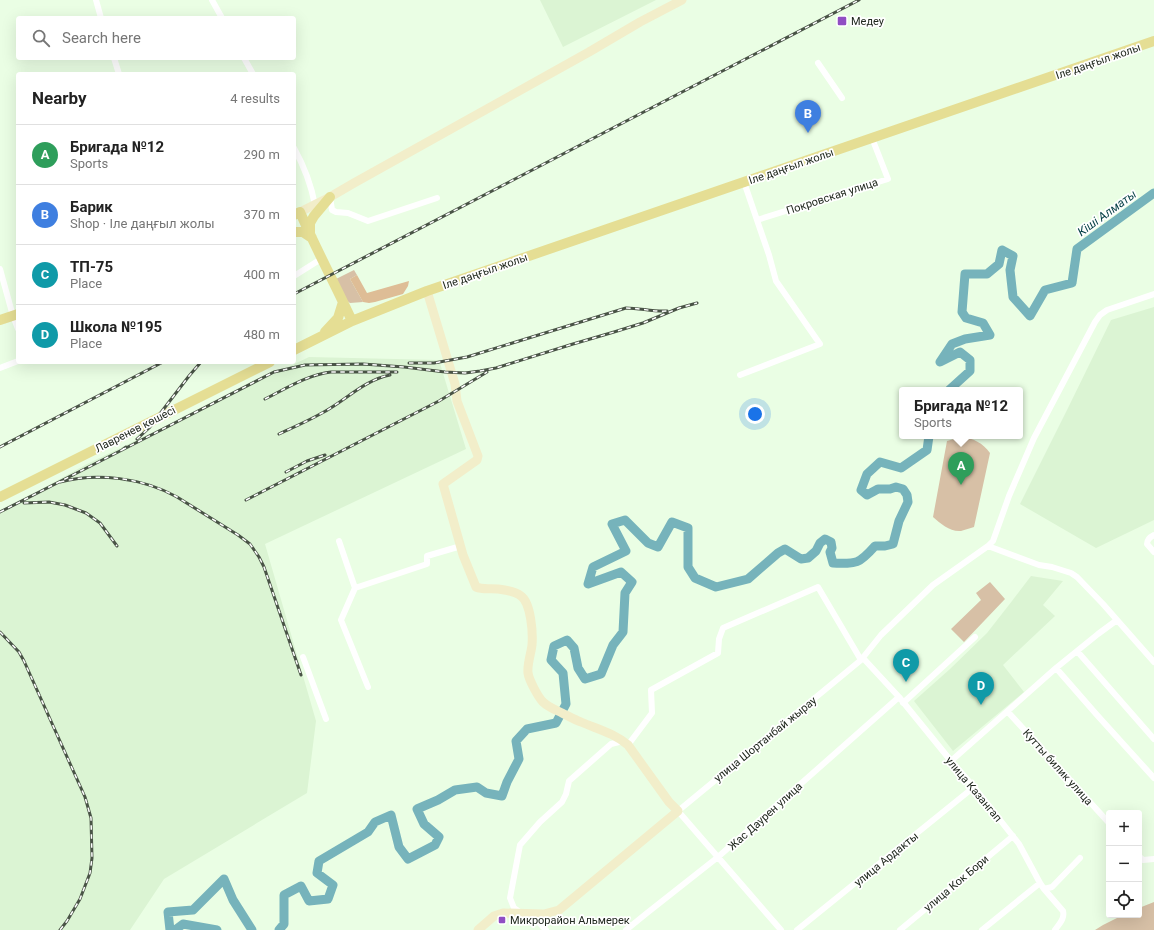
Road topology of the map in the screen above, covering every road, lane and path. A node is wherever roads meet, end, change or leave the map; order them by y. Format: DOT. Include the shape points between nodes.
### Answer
graph roads {
  1 [pos="96,0"];
  2 [pos="212,0"];
  3 [pos="682,0"];
  4 [pos="100,16"];
  5 [pos="221,16"];
  6 [pos="1154,41"];
  7 [pos="115,60"];
  8 [pos="245,60"];
  9 [pos="818,63"];
  10 [pos="118,72"];
  11 [pos="252,72"];
  12 [pos="842,98"];
  13 [pos="872,138"];
  14 [pos="296,152"];
  15 [pos="744,182"];
  16 [pos="330,197"];
  17 [pos="437,198"];
  18 [pos="315,205"];
  19 [pos="297,214"];
  20 [pos="757,220"];
  21 [pos="296,232"];
  22 [pos="311,236"];
  23 [pos="321,259"];
  24 [pos="0,269"];
  25 [pos="296,275"];
  26 [pos="428,291"];
  27 [pos="1154,294"];
  28 [pos="343,302"];
  29 [pos="16,315"];
  30 [pos="0,320"];
  31 [pos="352,321"];
  32 [pos="317,339"];
  33 [pos="296,349"];
  34 [pos="16,362"];
  35 [pos="266,364"];
  36 [pos="0,368"];
  37 [pos="740,375"];
  38 [pos="0,497"];
  39 [pos="1154,535"];
  40 [pos="339,541"];
  41 [pos="461,546"];
  42 [pos="988,546"];
  43 [pos="1154,552"];
  44 [pos="355,588"];
  45 [pos="1117,620"];
  46 [pos="975,637"];
  47 [pos="1077,651"];
  48 [pos="303,656"];
  49 [pos="862,659"];
  50 [pos="1154,662"];
  51 [pos="1056,668"];
  52 [pos="368,687"];
  53 [pos="901,700"];
  54 [pos="1008,712"];
  55 [pos="326,720"];
  56 [pos="1154,739"];
  57 [pos="625,743"];
  58 [pos="951,761"];
  59 [pos="1154,778"];
  60 [pos="974,787"];
  61 [pos="678,811"];
  62 [pos="1106,820"];
  63 [pos="1013,836"];
  64 [pos="718,857"];
  65 [pos="1080,858"];
  66 [pos="1142,858"];
  67 [pos="1154,859"];
  68 [pos="1040,883"];
  69 [pos="1044,889"];
  70 [pos="526,914"];
  71 [pos="903,929"];
  72 [pos="478,930"];
  73 [pos="546,930"];
  74 [pos="626,930"];
  75 [pos="781,930"];
  76 [pos="797,930"];
  77 [pos="982,930"];
  78 [pos="1055,930"];
  1 -- 4 [label="street"];
  2 -- 5 [label="street"];
  3 -- 16 [label="street"];
  6 -- 13 [label="main road, Іле даңғыл жолы"];
  7 -- 10 [label="street"];
  8 -- 11 [label="street"];
  9 -- 12 [label="street"];
  13 -- 15 [label="main road, Іле даңғыл жолы"];
  13 -- 20 [label="street, Покровская улица" via="888,179"];
  14 -- 18 [label="street" via="303,164"];
  15 -- 20 [label="street"];
  15 -- 26 [label="main road, Іле даңғыл жолы"];
  16 -- 17 [label="street" via="332,210 368,221"];
  16 -- 18 [label="street"];
  16 -- 22 [label="main road" via="310,223"];
  18 -- 19 [label="street"];
  19 -- 22 [label="main road"];
  20 -- 37 [label="street" via="776,280 820,344"];
  21 -- 22 [label="main road"];
  22 -- 23 [label="main road"];
  23 -- 25 [label="street"];
  23 -- 28 [label="main road"];
  24 -- 29 [label="street"];
  26 -- 31 [label="main road"];
  26 -- 41 [label="street" via="455,384 457,401 478,456 477,460 443,484"];
  27 -- 42 [label="street" via="1107,310 1095,322 1034,438 993,541"];
  28 -- 31 [label="main road"];
  28 -- 32 [label="main road" via="338,318"];
  29 -- 30 [label="main road"];
  31 -- 32 [label="main road"];
  32 -- 33 [label="main road"];
  34 -- 36 [label="street"];
  35 -- 38 [label="main road, Лавренев көшесі"];
  39 -- 43 [label="street" via="1146,544"];
  40 -- 44 [label="street"];
  41 -- 44 [label="street" via="427,556 427,564"];
  41 -- 57 [label="street" via="476,587 512,592 526,602 532,645 528,672 532,685 543,702 560,713 615,735"];
  42 -- 45 [label="street" via="1039,565 1071,573 1083,582"];
  42 -- 49 [label="street, улица Шортанбай жырау" via="934,585 881,635"];
  44 -- 52 [label="street" via="341,620"];
  45 -- 47 [label="street"];
  45 -- 50 [label="street"];
  46 -- 53 [label="street, Жас Даурен улица"];
  47 -- 51 [label="street"];
  47 -- 56 [label="street"];
  48 -- 55 [label="street"];
  49 -- 53 [label="street, улица Казангап"];
  49 -- 57 [label="street, улица Казангап" via="818,587 723,628 718,653 651,690 652,713"];
  49 -- 61 [label="street, улица Шортанбай жырау"];
  51 -- 54 [label="street"];
  51 -- 59 [label="street"];
  53 -- 58 [label="street, улица Казангап"];
  53 -- 64 [label="street, Жас Даурен улица"];
  54 -- 58 [label="street"];
  54 -- 62 [label="street, Кутты билик улица"];
  57 -- 61 [label="street"];
  57 -- 70 [label="street" via="611,744 569,781 562,802 520,845 510,898 514,908"];
  58 -- 60 [label="street, улица Казангап"];
  60 -- 63 [label="street, улица Казангап"];
  60 -- 76 [label="street, улица Ардакты"];
  61 -- 64 [label="street"];
  61 -- 70 [label="street, улица Шортанбай жырау" via="559,910 544,914"];
  63 -- 68 [label="street, улица Казангап"];
  63 -- 71 [label="street, улица Кок Бори"];
  64 -- 74 [label="street, Жас Даурен улица"];
  64 -- 75 [label="street"];
  65 -- 69 [label="street" via="1052,887"];
  66 -- 67 [label="street"];
  68 -- 69 [label="street, улица Казангап"];
  68 -- 77 [label="street"];
  69 -- 78 [label="street, улица Казангап" via="1064,914"];
  70 -- 72 [label="street, улица Шортанбай жырау" via="504,913 494,916"];
  70 -- 73 [label="street"];
}
